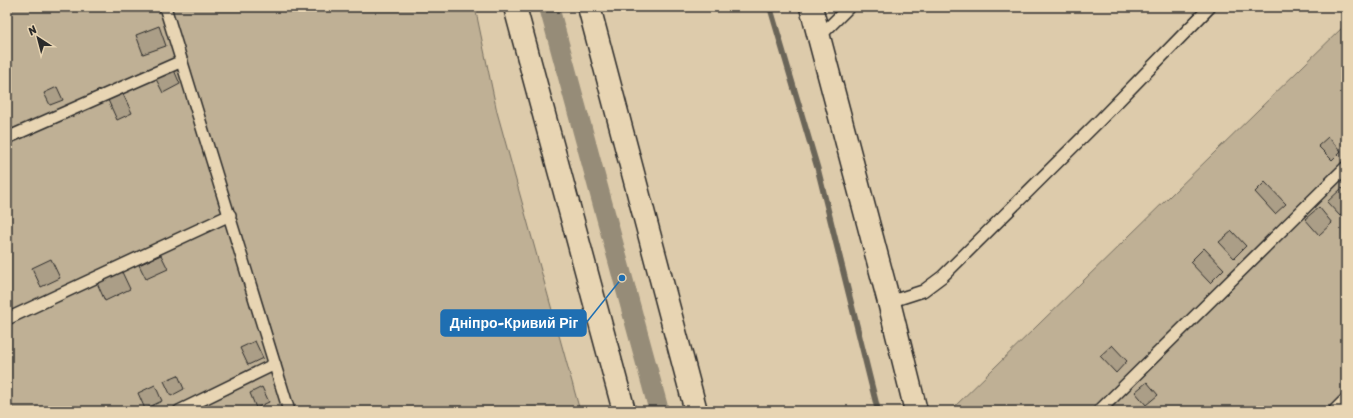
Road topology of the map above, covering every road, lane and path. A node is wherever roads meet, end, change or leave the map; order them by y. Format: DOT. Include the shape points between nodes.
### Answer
graph roads {
  1 [pos="166,7"];
  2 [pos="515,7"];
  3 [pos="589,7"];
  4 [pos="811,7"];
  5 [pos="849,7"];
  6 [pos="1210,7"];
  7 [pos="819,37"];
  8 [pos="182,61"];
  9 [pos="7,138"];
  10 [pos="1346,166"];
  11 [pos="230,215"];
  12 [pos="889,302"];
  13 [pos="7,320"];
  14 [pos="276,364"];
  15 [pos="1346,399"];
  16 [pos="179,411"];
  17 [pos="289,411"];
  18 [pos="624,411"];
  19 [pos="696,411"];
  20 [pos="916,411"];
  21 [pos="1099,411"];
  22 [pos="1334,411"];
  1 -- 8 [label="lane"];
  2 -- 18 [label="street"];
  3 -- 19 [label="street"];
  4 -- 7 [label="street"];
  5 -- 7 [label="lane"];
  6 -- 12 [label="lane" via="944,276 923,291"];
  7 -- 12 [label="street"];
  8 -- 9 [label="lane"];
  8 -- 11 [label="lane"];
  10 -- 21 [label="lane"];
  11 -- 13 [label="lane"];
  11 -- 14 [label="lane"];
  12 -- 20 [label="street"];
  14 -- 16 [label="lane"];
  14 -- 17 [label="lane"];
  15 -- 22 [label="lane"];
}
